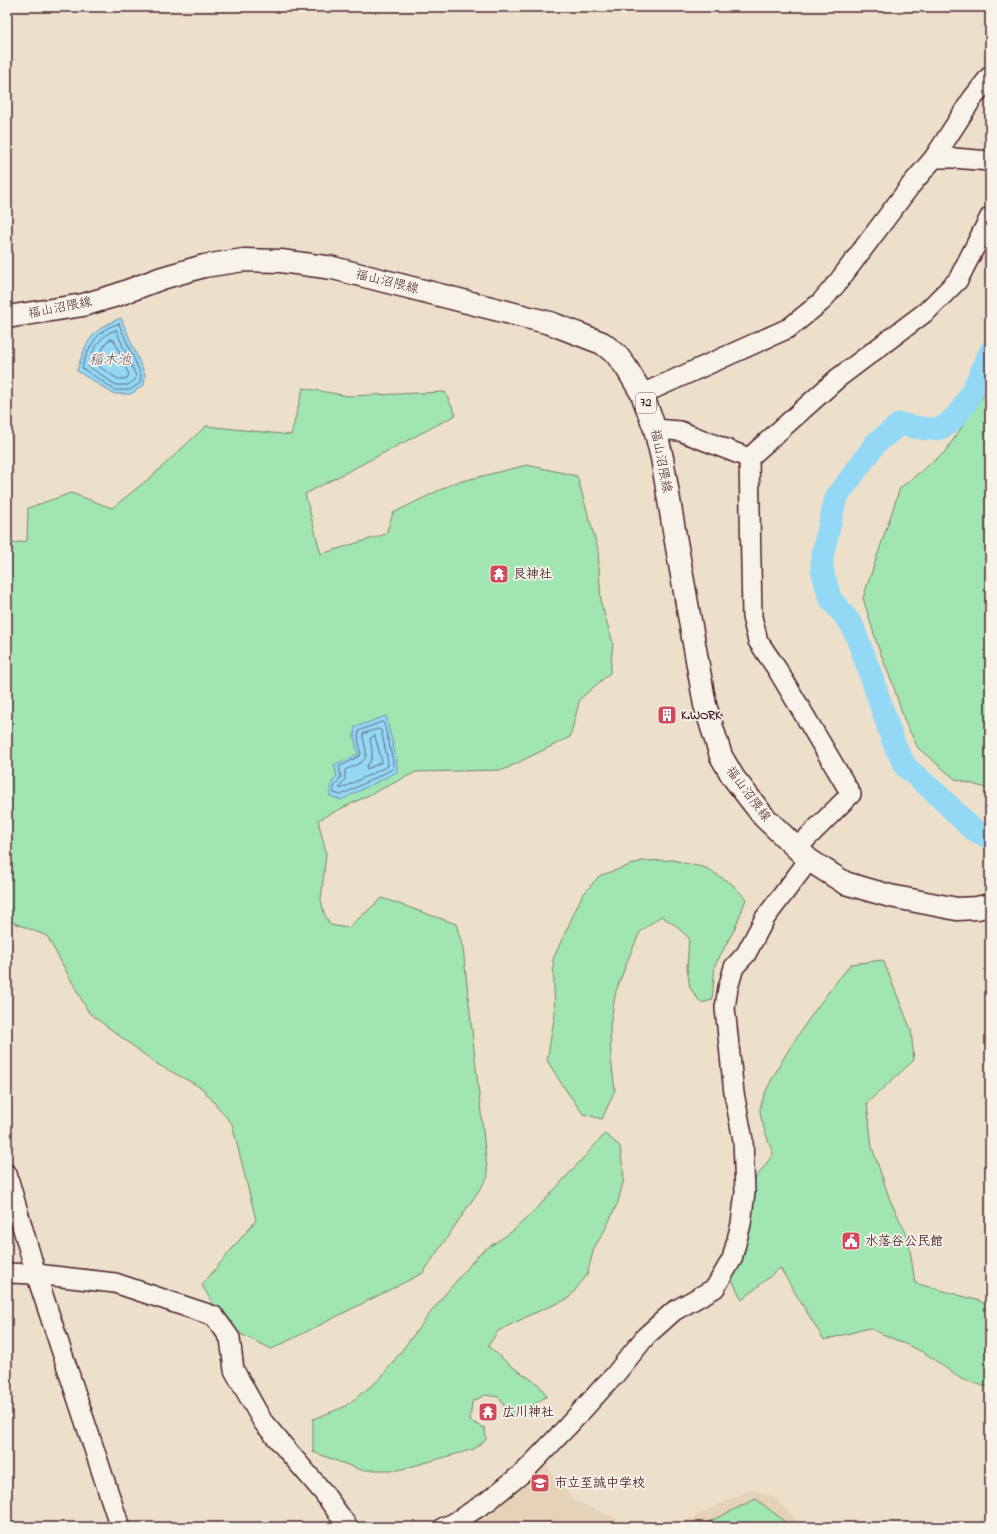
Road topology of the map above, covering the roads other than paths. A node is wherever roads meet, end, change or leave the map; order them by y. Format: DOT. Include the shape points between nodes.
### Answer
graph roads {
  1 [pos="990,76"];
  2 [pos="934,158"];
  3 [pos="990,161"];
  4 [pos="990,217"];
  5 [pos="7,317"];
  6 [pos="642,394"];
  7 [pos="655,429"];
  8 [pos="749,458"];
  9 [pos="803,854"];
  10 [pos="990,905"];
  11 [pos="7,1174"];
  12 [pos="7,1273"];
  13 [pos="36,1274"];
  14 [pos="120,1527"];
  15 [pos="348,1527"];
  16 [pos="444,1527"];
  1 -- 2 [label="street"];
  2 -- 3 [label="street"];
  2 -- 6 [label="street" via="838,282 820,302 789,328"];
  4 -- 8 [label="street" via="958,280 927,311 838,378"];
  5 -- 6 [label="main road, 福山沼隈線 / 72" via="83,305 204,266 244,260 281,261 332,268 550,323 602,343 616,354"];
  6 -- 7 [label="main road, 福山沼隈線 / 72"];
  7 -- 8 [label="street" via="680,432"];
  7 -- 9 [label="main road, 福山沼隈線 / 72" via="705,706 712,732 733,777 764,817"];
  8 -- 9 [label="street" via="752,617 758,641 851,794"];
  9 -- 10 [label="main road, 福山沼隈線 / 72" via="845,883 890,896 957,909"];
  9 -- 16 [label="street" via="746,954 734,967 728,988 725,1008 734,1093 743,1140 745,1192 742,1224 732,1259 715,1288 674,1311 646,1336 614,1376 525,1471 488,1501"];
  11 -- 13 [label="street"];
  12 -- 13 [label="street"];
  13 -- 14 [label="street"];
  13 -- 15 [label="street" via="115,1283 214,1316 230,1338 234,1370 263,1422 323,1492"];
}
